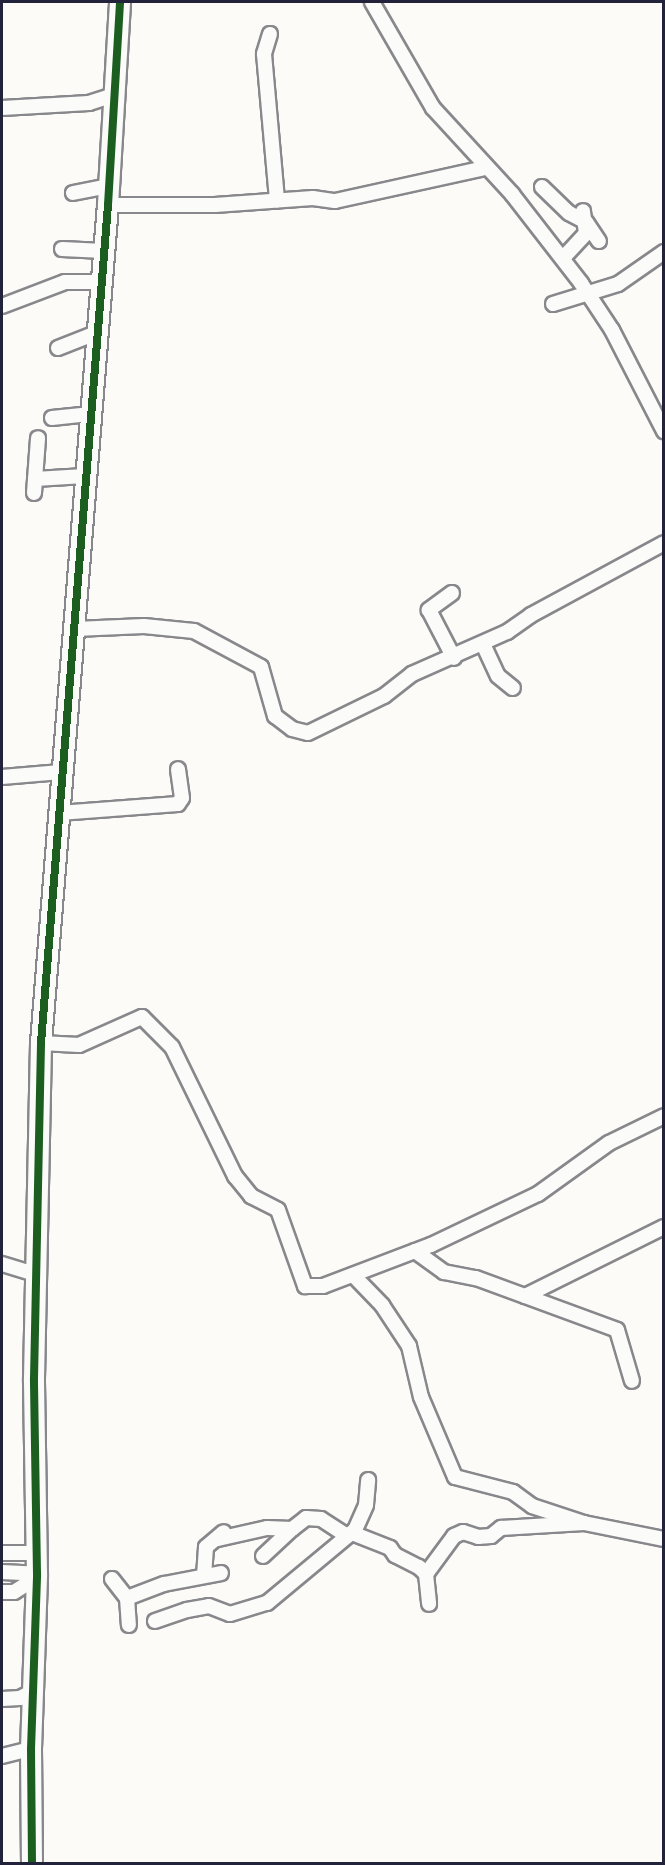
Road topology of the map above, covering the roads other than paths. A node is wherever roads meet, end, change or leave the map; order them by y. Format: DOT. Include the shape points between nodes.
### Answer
graph roads {
  1 [pos="120,2"];
  2 [pos="372,2"];
  3 [pos="270,34"];
  4 [pos="116,94"];
  5 [pos="2,108"];
  6 [pos="485,168"];
  7 [pos="542,188"];
  8 [pos="73,193"];
  9 [pos="108,196"];
  10 [pos="277,200"];
  11 [pos="585,217"];
  12 [pos="599,241"];
  13 [pos="62,249"];
  14 [pos="104,250"];
  15 [pos="663,252"];
  16 [pos="563,258"];
  17 [pos="100,282"];
  18 [pos="587,292"];
  19 [pos="553,304"];
  20 [pos="2,306"];
  21 [pos="96,333"];
  22 [pos="58,348"];
  23 [pos="89,414"];
  24 [pos="52,417"];
  25 [pos="663,431"];
  26 [pos="38,438"];
  27 [pos="85,476"];
  28 [pos="663,543"];
  29 [pos="452,593"];
  30 [pos="75,629"];
  31 [pos="483,644"];
  32 [pos="454,658"];
  33 [pos="513,687"];
  34 [pos="178,769"];
  35 [pos="61,772"];
  36 [pos="2,777"];
  37 [pos="60,813"];
  38 [pos="41,1043"];
  39 [pos="663,1116"];
  40 [pos="663,1227"];
  41 [pos="415,1251"];
  42 [pos="2,1264"];
  43 [pos="37,1275"];
  44 [pos="353,1275"];
  45 [pos="525,1296"];
  46 [pos="632,1381"];
  47 [pos="368,1480"];
  48 [pos="584,1523"];
  49 [pos="292,1529"];
  50 [pos="349,1534"];
  51 [pos="663,1539"];
  52 [pos="2,1553"];
  53 [pos="35,1553"];
  54 [pos="263,1556"];
  55 [pos="2,1572"];
  56 [pos="221,1573"];
  57 [pos="33,1574"];
  58 [pos="426,1574"];
  59 [pos="204,1576"];
  60 [pos="112,1579"];
  61 [pos="2,1592"];
  62 [pos="127,1598"];
  63 [pos="429,1604"];
  64 [pos="155,1621"];
  65 [pos="129,1625"];
  66 [pos="32,1692"];
  67 [pos="2,1699"];
  68 [pos="31,1749"];
  69 [pos="2,1756"];
  70 [pos="33,1839"];
  71 [pos="19,1863"];
  72 [pos="32,1863"];
  1 -- 4 [label="street"];
  2 -- 6 [label="street" via="433,108"];
  3 -- 10 [label="street" via="264,54"];
  4 -- 5 [label="street" via="90,103"];
  4 -- 9 [label="street"];
  6 -- 10 [label="street" via="335,201"];
  6 -- 16 [label="street"];
  7 -- 11 [label="street" via="569,213"];
  8 -- 9 [label="street"];
  9 -- 10 [label="street"];
  9 -- 14 [label="street"];
  11 -- 12 [label="street"];
  11 -- 16 [label="street" via="586,233"];
  13 -- 14 [label="street"];
  14 -- 17 [label="street"];
  15 -- 18 [label="street" via="618,284"];
  16 -- 18 [label="street"];
  17 -- 20 [label="street" via="65,282"];
  17 -- 21 [label="street"];
  18 -- 19 [label="street"];
  18 -- 25 [label="street"];
  21 -- 22 [label="street"];
  21 -- 23 [label="street"];
  23 -- 24 [label="street"];
  23 -- 27 [label="street"];
  26 -- 27 [label="street" via="35,486"];
  27 -- 30 [label="street"];
  28 -- 31 [label="street"];
  29 -- 32 [label="street" via="429,610"];
  30 -- 32 [label="street" via="144,626 194,631 261,667 275,716 302,733 384,696 412,674"];
  30 -- 35 [label="street"];
  31 -- 32 [label="street"];
  31 -- 33 [label="street" via="498,676"];
  34 -- 37 [label="street" via="182,798 178,804"];
  35 -- 36 [label="street"];
  35 -- 37 [label="street"];
  37 -- 38 [label="street"];
  38 -- 43 [label="street"];
  38 -- 44 [label="street" via="79,1045 142,1017 172,1047 235,1176 251,1196 278,1210 305,1286 323,1286"];
  39 -- 41 [label="street" via="609,1143 538,1194"];
  40 -- 45 [label="street"];
  41 -- 44 [label="street"];
  41 -- 45 [label="street" via="444,1272 476,1278"];
  42 -- 43 [label="street"];
  43 -- 53 [label="street"];
  44 -- 48 [label="street" via="381,1305 409,1346 421,1397 455,1477 513,1492 532,1506"];
  45 -- 46 [label="street" via="617,1330"];
  47 -- 50 [label="street" via="366,1505"];
  48 -- 51 [label="street"];
  48 -- 58 [label="street" via="501,1528 491,1536 478,1537 463,1532 454,1536"];
  49 -- 50 [label="street" via="306,1518 321,1519"];
  49 -- 54 [label="street"];
  49 -- 59 [label="street" via="267,1528 222,1535 206,1547"];
  50 -- 58 [label="street" via="390,1548"];
  50 -- 64 [label="street" via="293,1586 267,1603 230,1614 209,1606"];
  52 -- 53 [label="street"];
  53 -- 57 [label="street"];
  55 -- 57 [label="street"];
  56 -- 59 [label="street"];
  57 -- 61 [label="street" via="27,1584 14,1592"];
  57 -- 66 [label="street"];
  58 -- 63 [label="street"];
  59 -- 62 [label="street" via="164,1584"];
  60 -- 62 [label="street"];
  62 -- 65 [label="street"];
  66 -- 67 [label="street" via="20,1698"];
  66 -- 68 [label="street"];
  68 -- 69 [label="street"];
  68 -- 70 [label="street"];
  70 -- 71 [label="street" via="26,1857"];
  70 -- 72 [label="street"];
}
